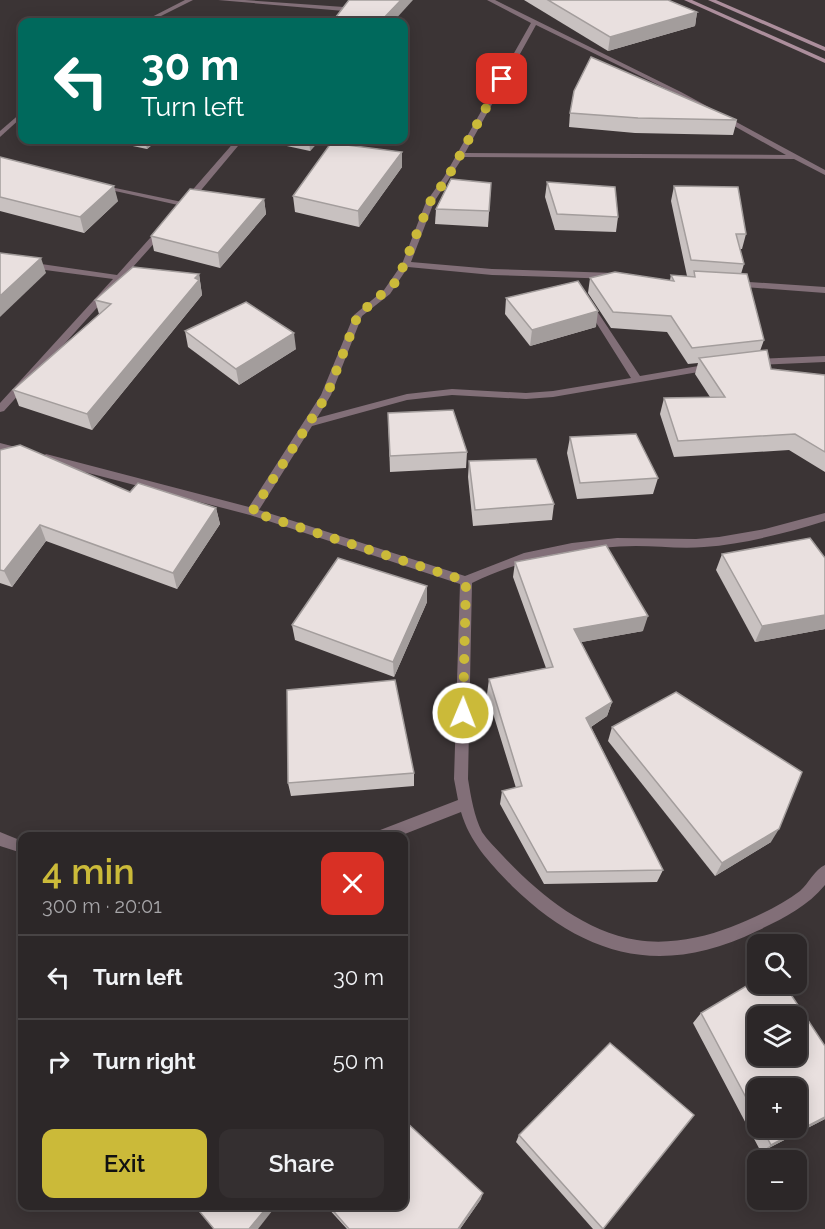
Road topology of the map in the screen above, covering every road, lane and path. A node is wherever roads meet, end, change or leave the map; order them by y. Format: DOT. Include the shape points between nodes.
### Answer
graph roads {
  1 [pos="190,0"];
  2 [pos="221,0"];
  3 [pos="351,0"];
  4 [pos="490,0"];
  5 [pos="687,0"];
  6 [pos="714,1"];
  7 [pos="344,9"];
  8 [pos="339,16"];
  9 [pos="153,18"];
  10 [pos="534,23"];
  11 [pos="825,49"];
  12 [pos="825,61"];
  13 [pos="18,118"];
  14 [pos="0,135"];
  15 [pos="236,144"];
  16 [pos="460,155"];
  17 [pos="799,157"];
  18 [pos="825,173"];
  19 [pos="92,185"];
  20 [pos="184,205"];
  21 [pos="177,213"];
  22 [pos="170,221"];
  23 [pos="0,261"];
  24 [pos="406,264"];
  25 [pos="568,274"];
  26 [pos="622,277"];
  27 [pos="121,279"];
  28 [pos="574,284"];
  29 [pos="728,284"];
  30 [pos="825,290"];
  31 [pos="580,293"];
  32 [pos="825,359"];
  33 [pos="741,363"];
  34 [pos="721,366"];
  35 [pos="636,378"];
  36 [pos="0,409"];
  37 [pos="309,423"];
  38 [pos="0,446"];
  39 [pos="252,512"];
  40 [pos="825,517"];
  41 [pos="466,581"];
  42 [pos="465,804"];
  43 [pos="393,832"];
  44 [pos="0,839"];
  45 [pos="18,846"];
  46 [pos="825,872"];
  1 -- 9 [label="street"];
  2 -- 7 [label="street"];
  3 -- 7 [label="street"];
  4 -- 10 [label="street"];
  5 -- 12 [label="main road"];
  6 -- 11 [label="main road"];
  7 -- 8 [label="street"];
  10 -- 16 [label="street"];
  10 -- 17 [label="street"];
  13 -- 14 [label="street"];
  15 -- 20 [label="street"];
  16 -- 17 [label="street"];
  16 -- 24 [label="street" via="430,202"];
  17 -- 18 [label="street"];
  19 -- 20 [label="street"];
  20 -- 21 [label="street"];
  22 -- 27 [label="street"];
  23 -- 27 [label="street"];
  24 -- 25 [label="street"];
  24 -- 37 [label="street" via="387,292 358,315 327,395"];
  25 -- 26 [label="street"];
  25 -- 28 [label="street"];
  27 -- 36 [label="street"];
  29 -- 30 [label="street"];
  31 -- 35 [label="street"];
  32 -- 33 [label="street"];
  34 -- 35 [label="street"];
  35 -- 37 [label="street" via="553,394 452,392 407,397"];
  37 -- 39 [label="street"];
  38 -- 39 [label="street"];
  39 -- 41 [label="street"];
  40 -- 41 [label="street" via="725,541 600,543 553,551 503,563"];
  41 -- 42 [label="street" via="461,779"];
  42 -- 43 [label="street"];
  42 -- 46 [label="street" via="477,837 530,894 601,938 638,948 707,943 748,927 790,906"];
  44 -- 45 [label="street"];
}
